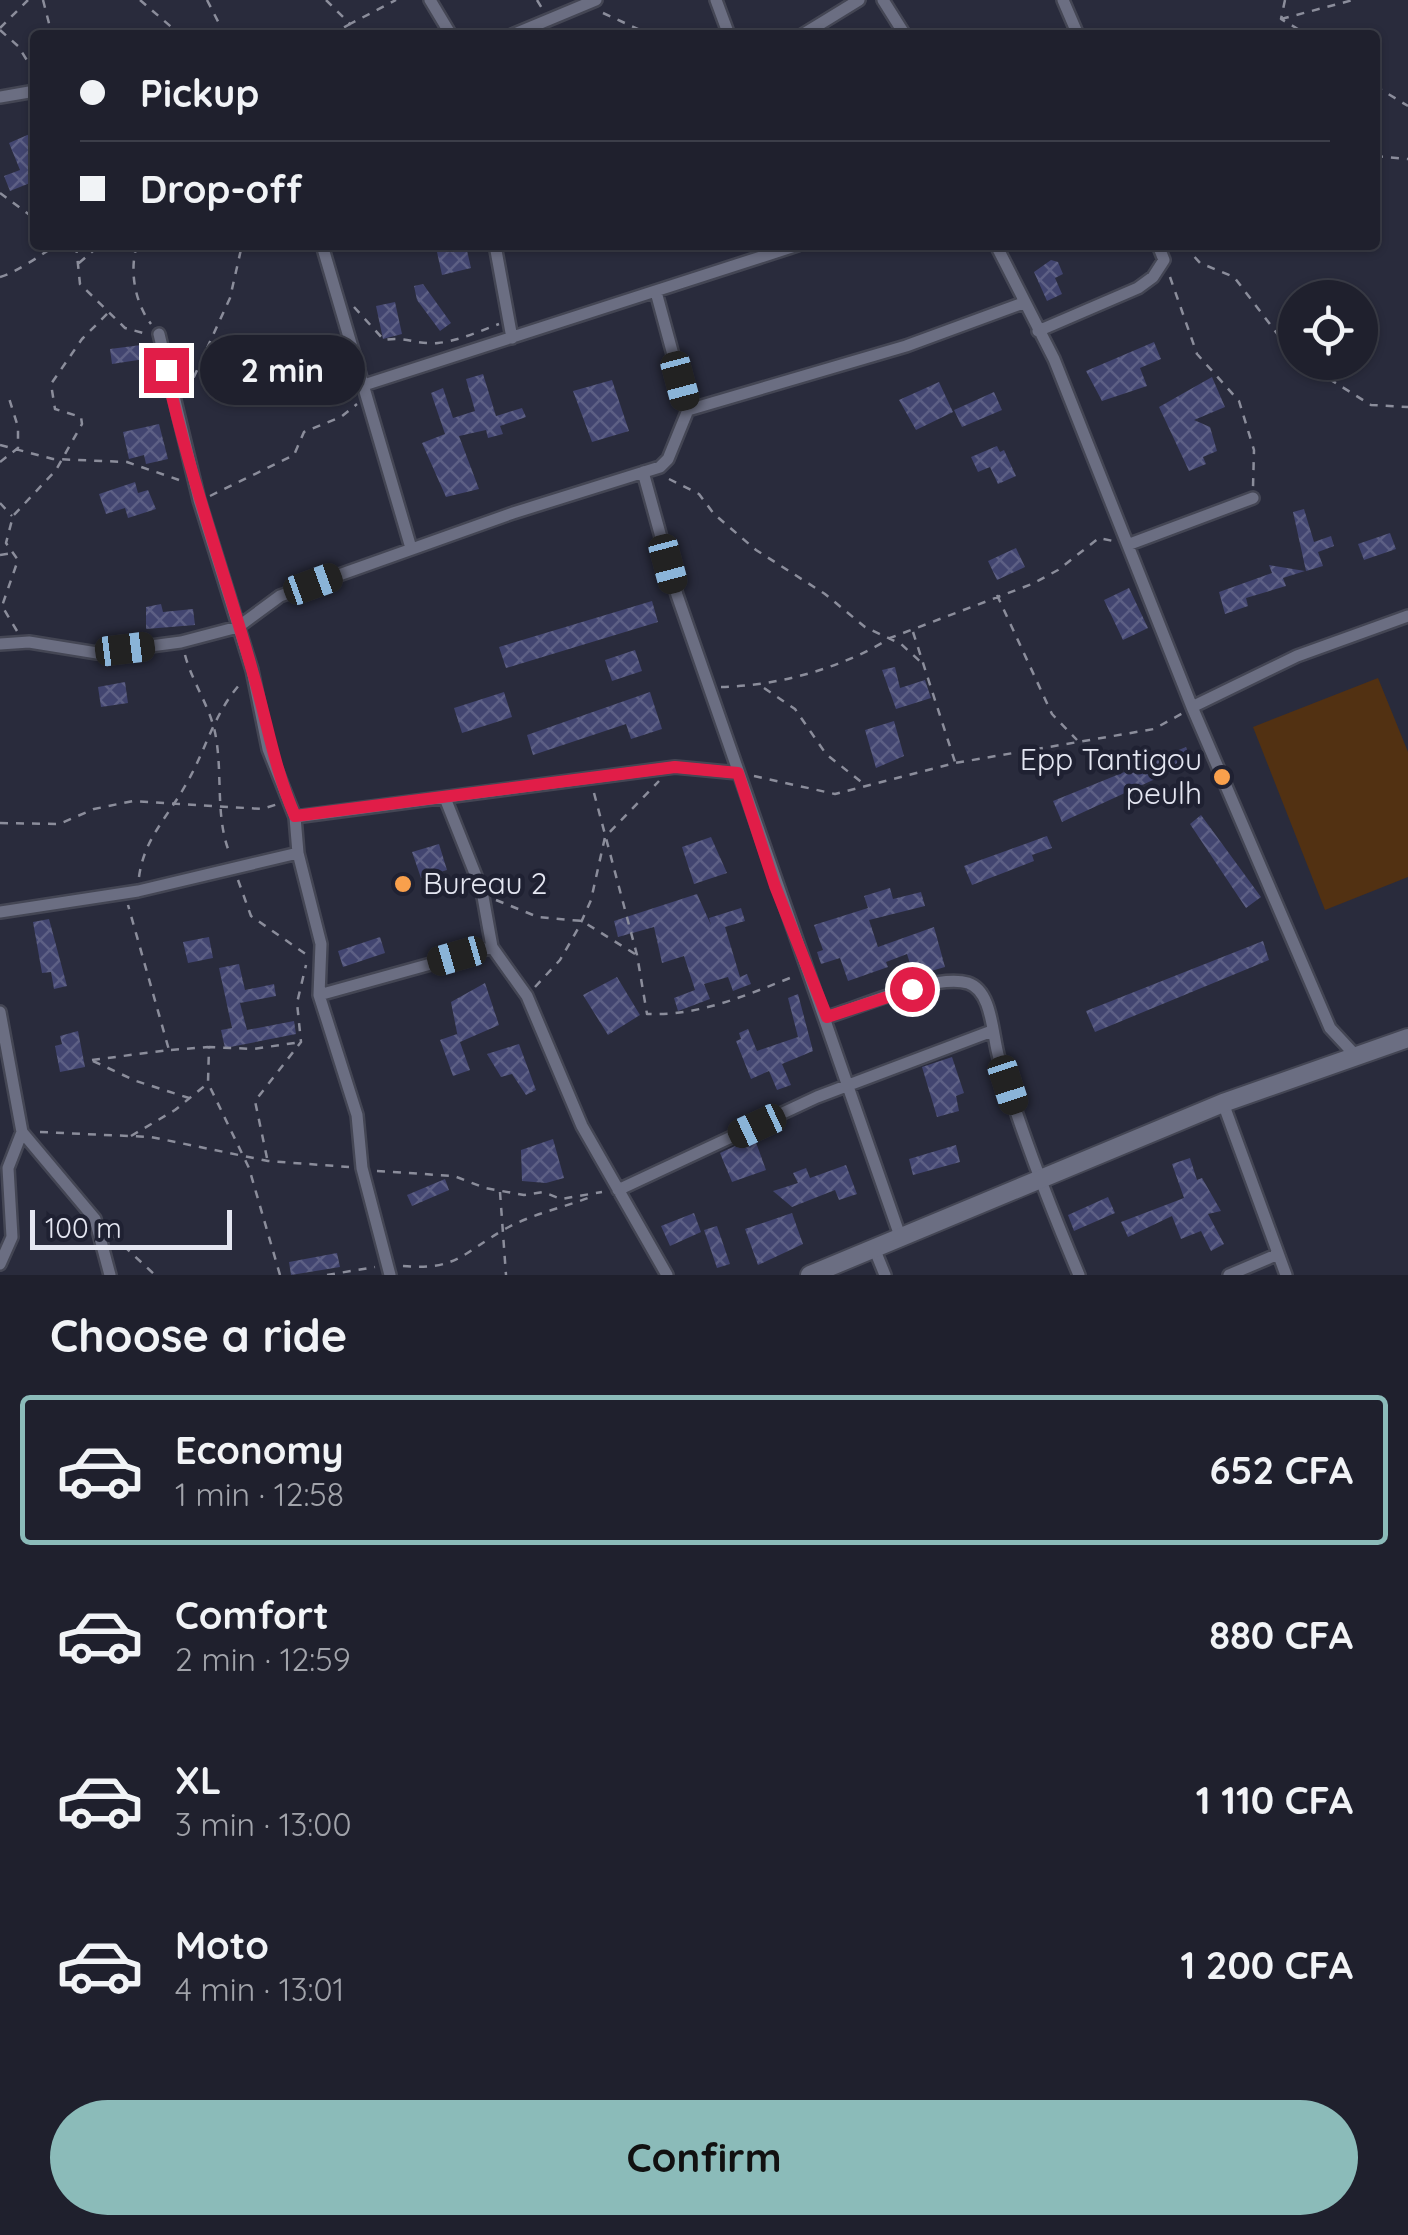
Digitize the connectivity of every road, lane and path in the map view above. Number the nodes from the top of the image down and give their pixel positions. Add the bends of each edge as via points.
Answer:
1 (28, 0) edge
2 (43, 0) edge
3 (207, 0) edge
4 (326, 0) edge
5 (396, 0) edge
6 (430, 0) edge
7 (716, 0) edge
8 (859, 0) edge
9 (883, 0) edge
10 (1063, 0) edge
11 (1285, 0) edge
12 (1353, 0) edge
13 (143, 1) edge
14 (590, 2) edge
15 (1281, 19) junction
16 (350, 24) junction
17 (0, 28) edge
18 (51, 30) edge
19 (176, 30) edge
20 (222, 30) edge
21 (339, 30) edge
22 (358, 30) edge
23 (448, 30) edge
24 (524, 30) edge
25 (643, 30) edge
26 (728, 30) edge
27 (810, 30) edge
28 (902, 30) edge
29 (1076, 30) edge
30 (1300, 30) edge
31 (30, 65) edge
32 (1380, 89) edge
33 (30, 92) edge
34 (0, 97) edge
35 (1408, 106) edge
36 (1380, 156) edge
37 (1408, 159) edge
38 (0, 193) edge
39 (30, 215) edge
40 (45, 250) edge
41 (77, 250) edge
42 (94, 250) edge
43 (137, 250) edge
44 (241, 250) edge
45 (323, 250) edge
46 (496, 250) edge
47 (783, 250) edge
48 (998, 250) edge
49 (1160, 250) edge
50 (1188, 250) edge
51 (1164, 260) junction
52 (78, 263) junction
53 (0, 276) edge
54 (656, 292) junction
55 (336, 297) junction
56 (1024, 303) junction
57 (111, 310) junction
58 (510, 320) junction
59 (1038, 331) junction
60 (159, 334) junction
61 (1278, 335) edge
62 (512, 338) junction
63 (1331, 380) edge
64 (363, 393) junction
65 (8, 395) dead end
66 (185, 397) dead end
67 (1408, 407) edge
68 (688, 410) junction
69 (0, 445) edge
70 (18, 448) junction
71 (64, 458) junction
72 (0, 462) edge
73 (647, 471) junction
74 (195, 484) junction
75 (1252, 498) joint
76 (200, 500) junction
77 (0, 503) edge
78 (13, 516) junction
79 (0, 538) edge
80 (6, 543) junction
81 (1130, 544) junction
82 (411, 548) junction
83 (13, 552) junction
84 (0, 555) edge
85 (996, 594) junction
86 (2, 597) edge
87 (1408, 616) edge
88 (238, 627) junction
89 (912, 631) junction
90 (890, 638) junction
91 (29, 642) junction
92 (181, 642) junction
93 (0, 644) edge
94 (923, 664) junction
95 (252, 670) junction
96 (762, 686) junction
97 (710, 687) junction
98 (1192, 707) junction
99 (212, 723) junction
100 (1079, 742) junction
101 (955, 764) junction
102 (675, 767) junction
103 (738, 773) junction
104 (590, 776) junction
105 (866, 786) junction
106 (445, 798) junction
107 (172, 805) junction
108 (222, 807) junction
109 (292, 810) junction
110 (0, 822) edge
111 (605, 837) junction
112 (298, 853) junction
113 (236, 868) junction
114 (482, 891) junction
115 (124, 892) junction
116 (138, 892) junction
117 (0, 912) edge
118 (582, 921) junction
119 (492, 946) junction
120 (637, 955) junction
121 (807, 971) junction
122 (319, 995) junction
123 (527, 996) junction
124 (0, 1012) edge
125 (827, 1017) junction
126 (992, 1031) junction
127 (1408, 1038) edge
128 (301, 1042) junction
129 (209, 1047) junction
130 (169, 1050) junction
131 (1356, 1056) junction
132 (208, 1083) junction
133 (849, 1086) junction
134 (190, 1098) junction
135 (1223, 1103) junction
136 (22, 1132) junction
137 (130, 1136) junction
138 (244, 1156) junction
139 (268, 1161) junction
140 (362, 1168) junction
141 (1038, 1178) junction
142 (500, 1190) junction
143 (618, 1190) junction
144 (590, 1197) junction
145 (95, 1219) junction
146 (506, 1229) junction
147 (900, 1236) junction
148 (874, 1248) junction
149 (1276, 1255) junction
150 (0, 1264) edge
151 (388, 1270) edge
152 (110, 1275) edge
153 (155, 1275) edge
154 (280, 1275) edge
155 (328, 1275) edge
156 (506, 1275) edge
157 (667, 1275) edge
158 (810, 1275) edge
159 (885, 1275) edge
160 (1079, 1275) edge
161 (1229, 1275) edge
162 (1286, 1275) edge

1 - 17 path
2 - 18 path
3 - 20 path
4 - 16 path
5 - 16 path
6 - 23 street
7 - 26 street
8 - 27 street
9 - 28 street
10 - 29 street
11 - 15 path
12 - 15 path
13 - 19 path
14 - 24 street
14 - 25 path
15 - 30 path
16 - 21 path
16 - 22 path
17 - 31 path
32 - 35 path
33 - 34 street
36 - 37 path
38 - 39 path
40 - 53 path
41 - 52 path
42 - 52 path
43 - 60 path via 140,309
44 - 66 path via 230,298
45 - 55 street
46 - 58 street
47 - 54 street
48 - 56 street
49 - 51 street
50 - 61 path via 1200,263 1234,277
51 - 59 street via 1138,288
51 - 75 path via 1197,354 1239,401 1254,450
52 - 57 path via 80,284
54 - 62 street
54 - 68 street
55 - 58 path via 363,312 384,340 405,336 440,344
55 - 64 street
56 - 59 street
56 - 68 street via 872,357
57 - 60 path via 125,328
57 - 71 path via 50,384 55,409 81,417
58 - 62 street
59 - 81 street
60 - 74 street
62 - 64 street
63 - 67 path via 1371,405
64 - 76 path via 340,417 304,432 294,455
64 - 82 street
65 - 70 path
68 - 73 street via 668,459
69 - 70 path
70 - 71 path
70 - 72 path
71 - 74 path via 127,462
71 - 78 path
73 - 82 street
73 - 90 path via 699,494 756,550
73 - 97 street via 677,595
74 - 76 street
75 - 81 street
76 - 88 street
77 - 78 path
78 - 80 path
79 - 80 path
80 - 83 path
81 - 85 path via 1098,538 1058,570
81 - 98 street
82 - 88 street via 280,596
83 - 84 path
83 - 86 path via 18,560
85 - 89 path
85 - 100 path via 1052,714
86 - 91 path via 4,614
87 - 98 street via 1297,656
88 - 92 street
88 - 95 street
89 - 90 path
89 - 94 path
90 - 94 path
90 - 96 path
91 - 92 street via 97,653
91 - 93 street
92 - 99 path
94 - 101 path
95 - 99 path
95 - 109 street via 268,749
96 - 97 path
96 - 105 path via 795,710 826,754
97 - 103 street
98 - 100 path via 1154,729
98 - 131 street via 1330,1028
99 - 107 path
99 - 108 path
100 - 101 path
101 - 105 path
102 - 103 street
102 - 104 street
102 - 111 path
103 - 105 path via 835,794
103 - 121 street
104 - 106 street
104 - 111 path
106 - 109 street
106 - 114 street
107 - 108 path
107 - 110 path via 132,801 59,824
107 - 116 path via 141,859
108 - 109 path
108 - 113 path
109 - 112 street
111 - 118 path
111 - 120 path
112 - 113 street
112 - 122 street via 321,944
113 - 116 street
113 - 128 path via 251,916 308,956 297,1003
114 - 118 path via 538,917
114 - 119 street
115 - 116 street
115 - 117 street
115 - 130 path
118 - 120 path
118 - 123 path via 560,960
119 - 122 street
119 - 123 street
120 - 121 path via 647,1014 726,1004
121 - 125 street
122 - 140 street via 356,1115
123 - 143 street via 582,1126
124 - 136 street
125 - 126 street via 912,989 960,982 984,994
125 - 133 street
126 - 133 street
126 - 141 street
127 - 131 main road
128 - 129 path
128 - 139 path via 255,1101
129 - 130 path
129 - 132 path
130 - 134 path via 92,1060
131 - 135 main road
132 - 134 path
132 - 138 path
133 - 143 street
133 - 147 street
134 - 137 path
135 - 141 main road
135 - 149 street
136 - 137 path
136 - 145 street
136 - 150 street via 8,1168 12,1237
137 - 138 path
138 - 139 path
138 - 154 path
139 - 140 path
140 - 142 path via 454,1176
140 - 151 street
141 - 147 main road
141 - 160 street
142 - 144 path
142 - 146 path
143 - 144 path
143 - 157 street
144 - 146 path
145 - 152 street
145 - 153 path
146 - 151 path via 464,1259 434,1269
146 - 156 path
147 - 148 main road
148 - 158 main road
148 - 159 street
149 - 161 street
149 - 162 street
151 - 155 path

